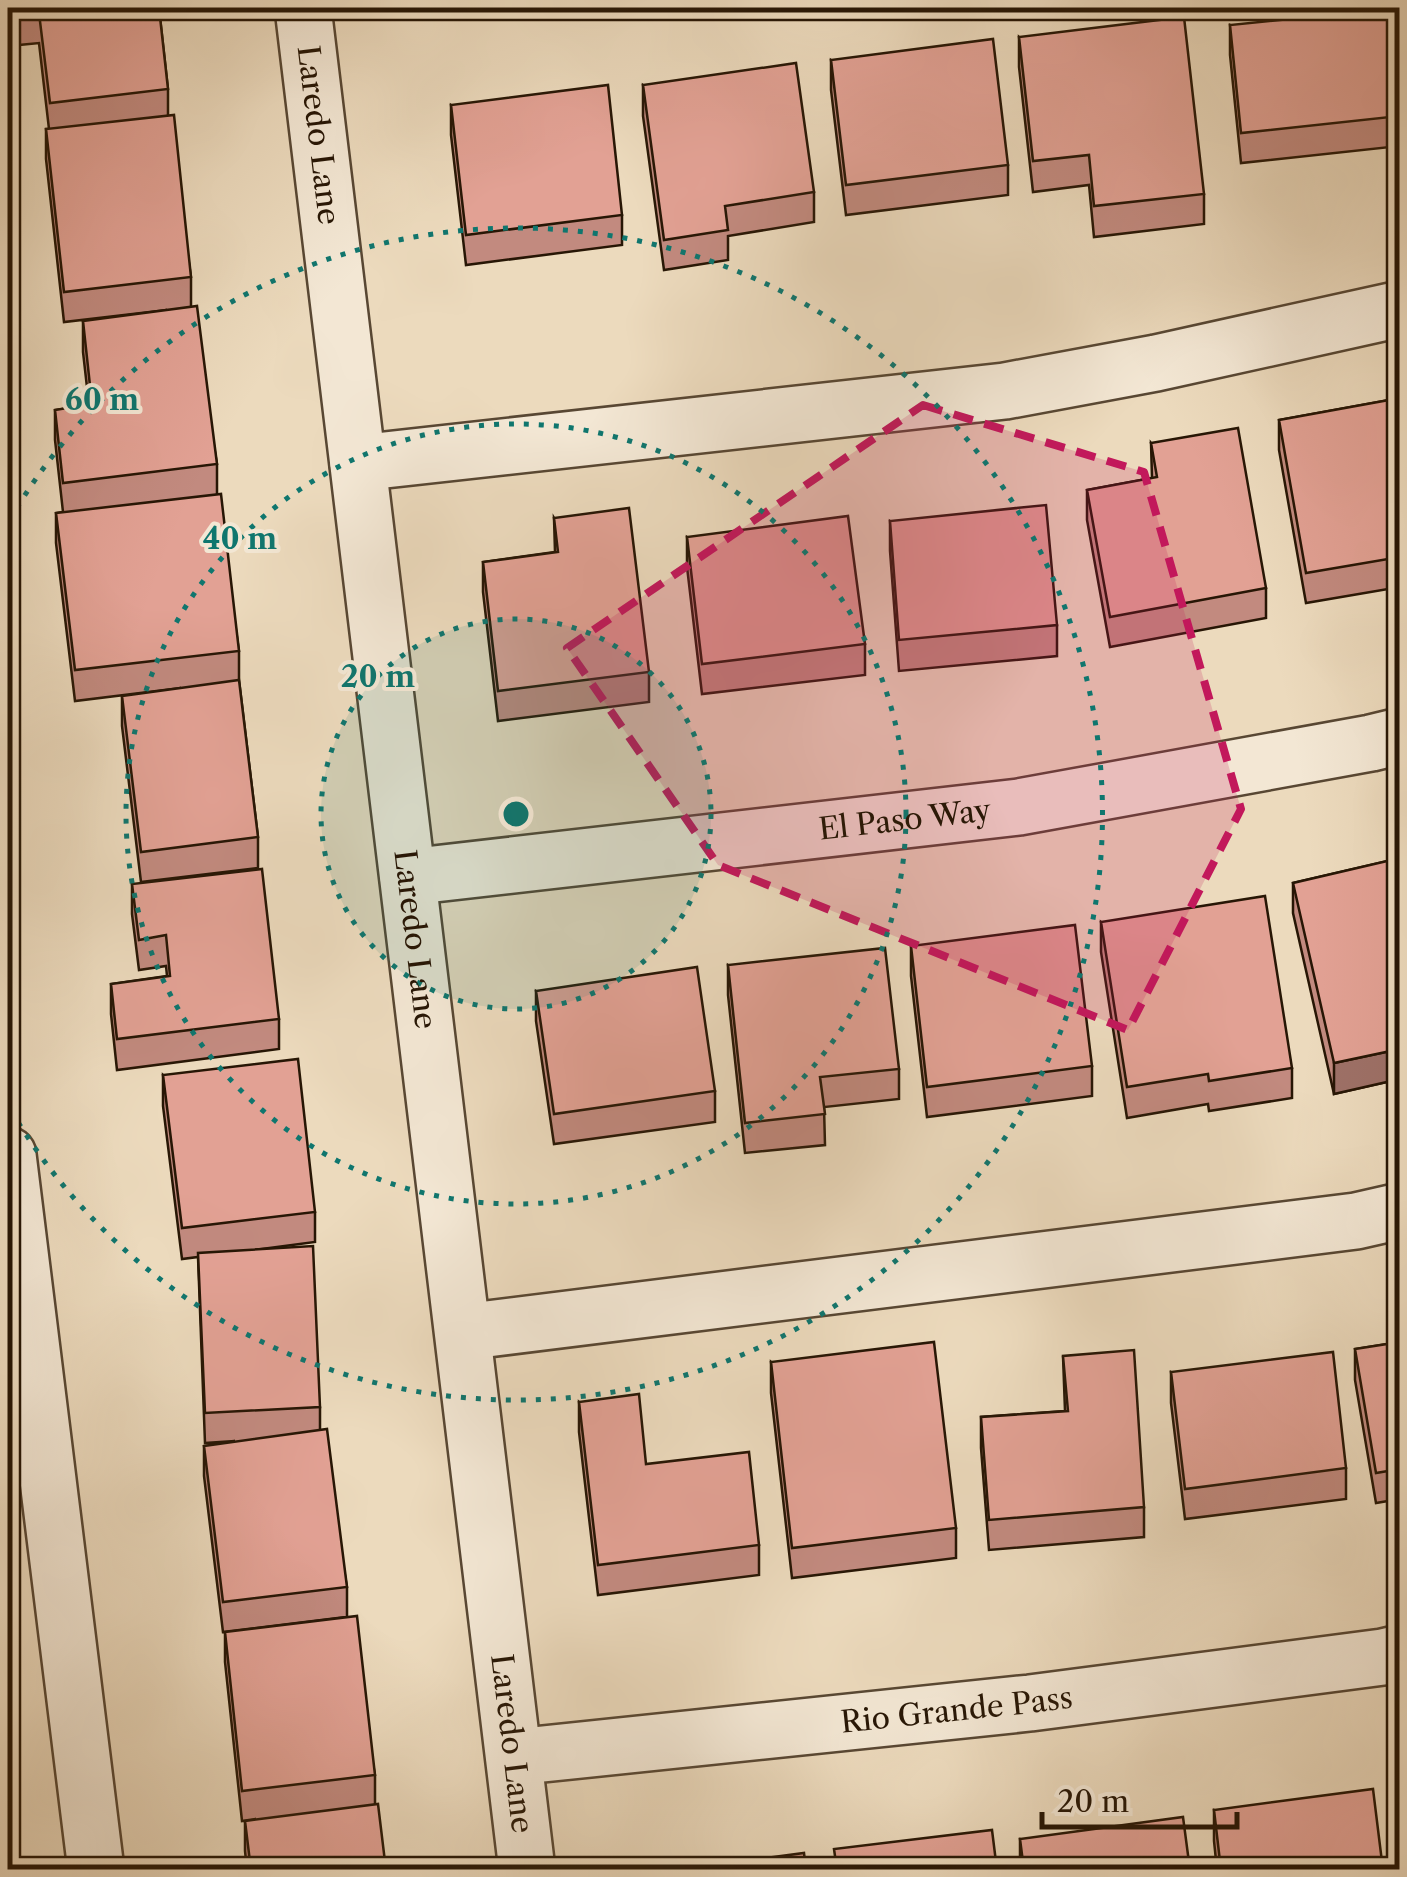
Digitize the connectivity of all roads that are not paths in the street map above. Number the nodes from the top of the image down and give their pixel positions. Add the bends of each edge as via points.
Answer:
1 (303, 8) edge
2 (1400, 309) edge
3 (358, 463) junction
4 (1400, 736) edge
5 (408, 877) junction
6 (8, 1155) edge
7 (1400, 1211) edge
8 (462, 1332) junction
9 (1400, 1653) edge
10 (514, 1757) junction
11 (96, 1870) edge
12 (527, 1870) edge

1 - 3 street, Laredo Lane
2 - 3 street via 1005,391
3 - 5 street, Laredo Lane
4 - 5 street, El Paso Way via 1018,806
5 - 8 street, Laredo Lane
6 - 11 street
7 - 8 street
8 - 10 street, Laredo Lane
9 - 10 street, Rio Grande Pass via 1030,1703
10 - 12 street, Laredo Lane

